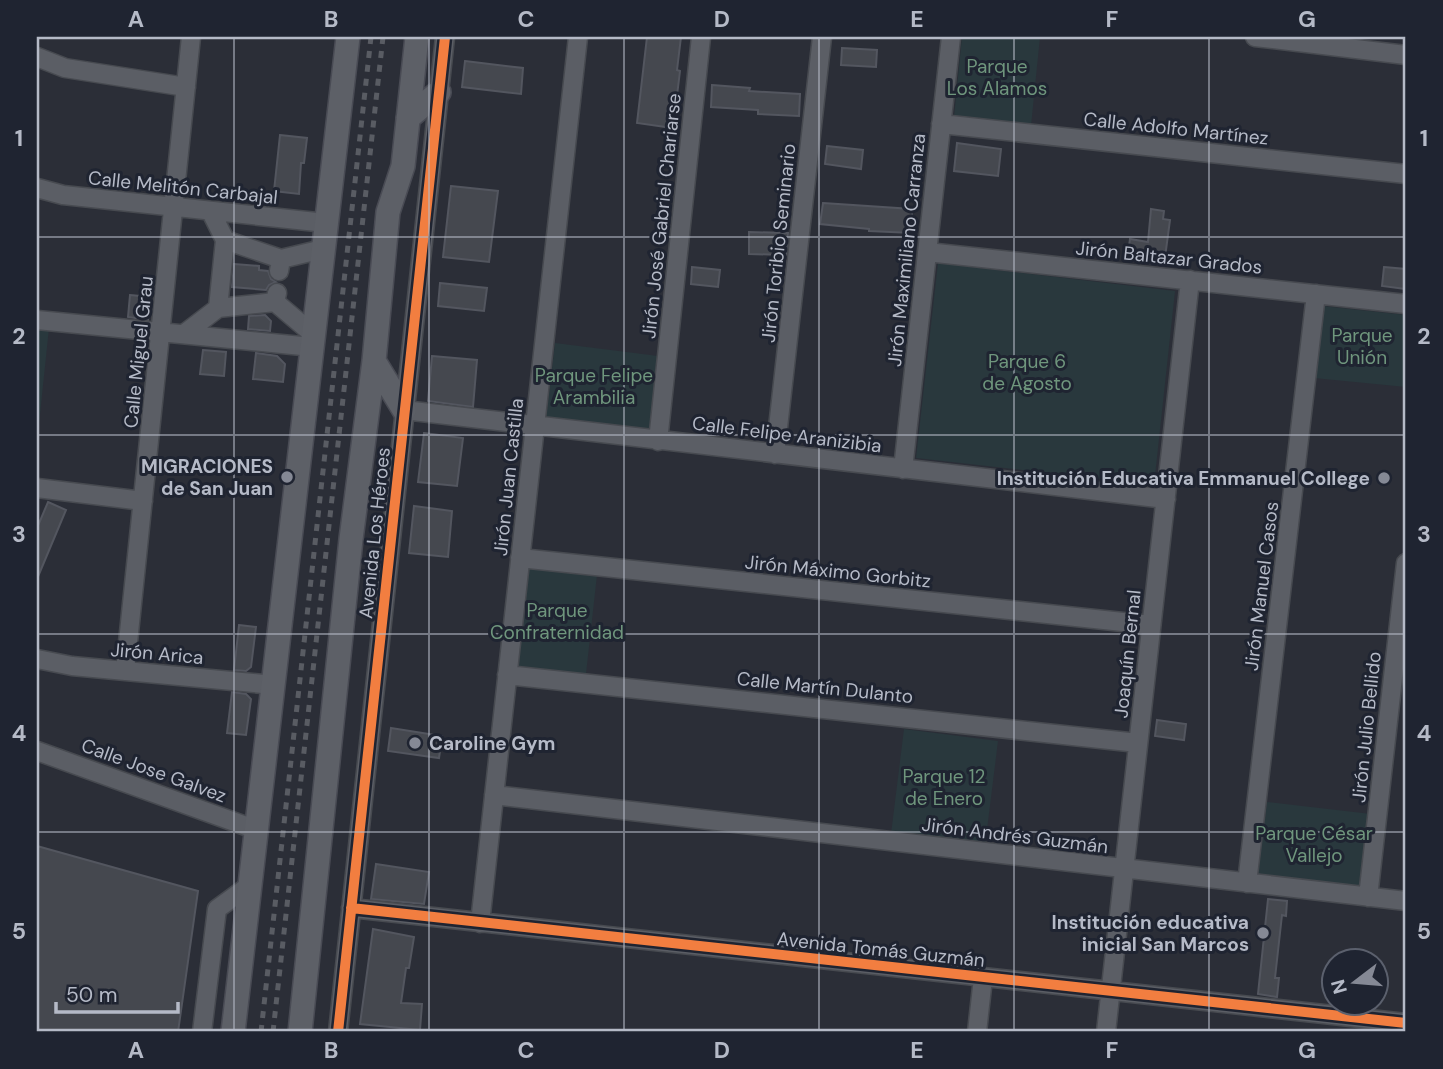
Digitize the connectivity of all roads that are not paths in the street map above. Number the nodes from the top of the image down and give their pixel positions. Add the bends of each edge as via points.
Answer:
1 (191, 37) edge
2 (348, 37) edge
3 (403, 37) edge
4 (417, 37) edge
5 (445, 37) edge
6 (578, 37) edge
7 (702, 37) edge
8 (822, 37) edge
9 (951, 37) edge
10 (1255, 37) edge
11 (1406, 55) edge
12 (37, 57) edge
13 (186, 87) junction
14 (439, 92) junction
15 (408, 118) junction
16 (941, 124) junction
17 (1406, 174) edge
18 (37, 188) edge
19 (175, 208) junction
20 (211, 212) junction
21 (388, 212) junction
22 (326, 223) junction
23 (225, 240) junction
24 (323, 249) junction
25 (927, 252) junction
26 (1190, 280) junction
27 (1316, 294) junction
28 (1406, 304) edge
29 (218, 308) junction
30 (37, 320) edge
31 (161, 332) junction
32 (184, 334) junction
33 (313, 341) junction
34 (374, 361) junction
35 (404, 410) junction
36 (534, 427) junction
37 (658, 441) junction
38 (775, 454) junction
39 (903, 469) junction
40 (37, 488) edge
41 (1166, 499) junction
42 (143, 501) junction
43 (520, 558) junction
44 (1406, 563) edge
45 (1151, 625) junction
46 (37, 659) edge
47 (125, 671) junction
48 (507, 675) junction
49 (274, 685) junction
50 (1138, 743) junction
51 (37, 751) edge
52 (494, 796) junction
53 (257, 830) junction
54 (1124, 868) junction
55 (1247, 883) junction
56 (250, 885) junction
57 (1368, 897) junction
58 (1406, 901) edge
59 (351, 908) junction
60 (480, 923) junction
61 (983, 978) junction
62 (1110, 992) junction
63 (1406, 1023) edge
64 (202, 1032) edge
65 (233, 1032) edge
66 (300, 1032) edge
67 (338, 1032) edge
68 (977, 1032) edge
69 (1106, 1032) edge

1 - 13 street, Calle Miguel Grau
2 - 22 main road
3 - 21 main road
4 - 15 main road, Avenida Los Héroes
5 - 14 street, Avenida Los Héroes
6 - 36 street, Jirón Juan Castilla
7 - 37 street, Jirón José Gabriel Chariarse
8 - 38 street, Jirón Toribio Seminario
9 - 16 street, Jirón Maximiliano Carranza
10 - 11 street
12 - 13 street via 65,68
13 - 19 street, Calle Miguel Grau
14 - 15 main road
14 - 35 street, Avenida Los Héroes
15 - 21 main road, Avenida Los Héroes via 403,166
16 - 17 street, Calle Adolfo Martínez
16 - 25 street, Jirón Maximiliano Carranza
18 - 19 street, Calle Melitón Carbajal
19 - 20 street, Calle Melitón Carbajal
19 - 31 street, Calle Miguel Grau
20 - 22 street, Calle Melitón Carbajal
20 - 23 street
21 - 34 main road, Avenida Los Héroes
22 - 24 main road
23 - 24 street via 280,265
23 - 29 street
24 - 33 main road
25 - 26 street, Jirón Baltazar Grados
25 - 39 street, Jirón Maximiliano Carranza
26 - 27 street, Jirón Baltazar Grados
26 - 41 street, Joaquín Bernal
27 - 28 street, Jirón Baltazar Grados
27 - 55 street, Jirón Manuel Casos
29 - 32 street
29 - 33 street via 276,297
30 - 31 street
31 - 32 street
31 - 42 street, Calle Miguel Grau
32 - 33 street
33 - 49 main road
34 - 35 main road
34 - 66 main road, Avenida Los Héroes
35 - 36 street, Calle Felipe Aranizibia
35 - 59 street, Avenida Los Héroes
36 - 37 street, Calle Felipe Aranizibia
36 - 43 street, Jirón Juan Castilla
37 - 38 street, Calle Felipe Aranizibia
38 - 39 street, Calle Felipe Aranizibia
39 - 41 street, Calle Felipe Aranizibia
40 - 42 street
41 - 45 street, Joaquín Bernal
42 - 47 street, Calle Miguel Grau
43 - 45 street, Jirón Máximo Gorbitz
43 - 48 street, Jirón Juan Castilla
44 - 57 street, Jirón Julio Bellido
45 - 50 street, Joaquín Bernal
46 - 47 street, Jirón Arica
47 - 49 street, Jirón Arica
48 - 50 street, Calle Martín Dulanto
48 - 52 street, Jirón Juan Castilla
49 - 53 main road
50 - 54 street, Joaquín Bernal
51 - 53 street, Calle Jose Galvez
52 - 54 street, Jirón Andrés Guzmán
52 - 60 street, Jirón Juan Castilla
53 - 56 main road
54 - 55 street, Jirón Andrés Guzmán
54 - 62 street, Joaquín Bernal
55 - 57 street, Jirón Andrés Guzmán
56 - 64 street via 217,909
56 - 65 main road
57 - 58 street, Jirón Andrés Guzmán
59 - 60 street, Avenida Tomás Guzmán
59 - 67 street, Avenida Los Héroes
60 - 61 street, Avenida Tomás Guzmán
61 - 62 street, Avenida Tomás Guzmán
61 - 68 street
62 - 63 street, Avenida Tomás Guzmán
62 - 69 street, Joaquín Bernal

